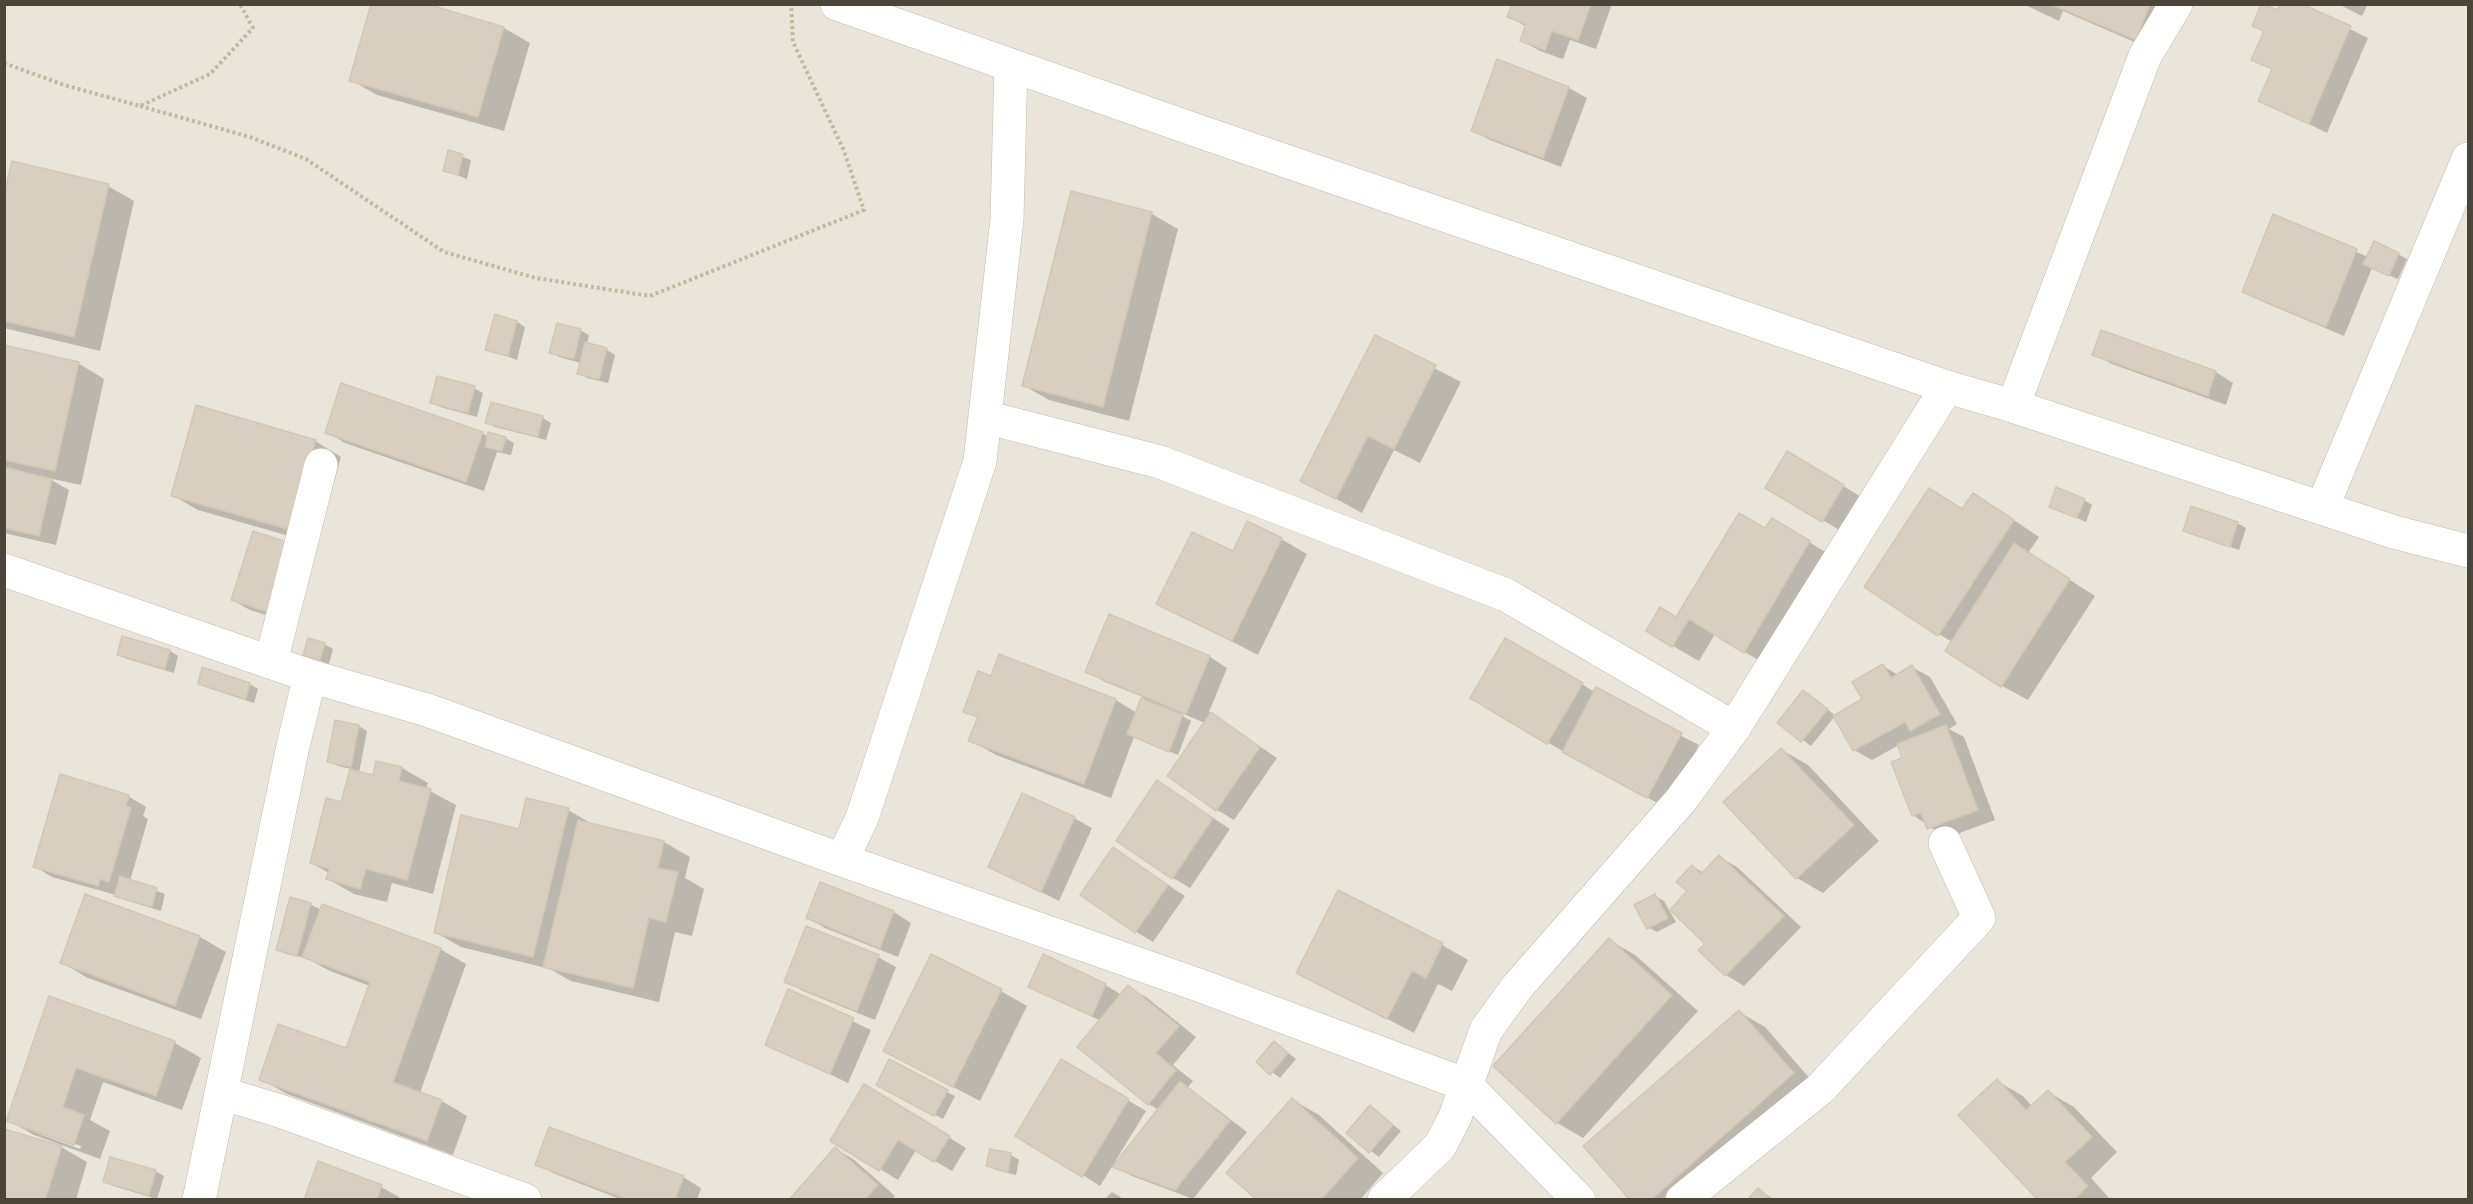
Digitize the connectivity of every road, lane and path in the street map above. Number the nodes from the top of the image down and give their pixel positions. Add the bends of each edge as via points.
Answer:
1 (240, 4) edge
2 (791, 4) edge
3 (837, 4) edge
4 (2176, 4) edge
5 (4, 63) edge
6 (1011, 65) junction
7 (140, 106) junction
8 (2469, 159) edge
9 (1947, 387) junction
10 (2013, 406) junction
11 (985, 417) junction
12 (321, 465) dead end
13 (2322, 508) junction
14 (2469, 551) edge
15 (4, 570) edge
16 (271, 662) junction
17 (310, 676) junction
18 (1734, 728) junction
19 (1945, 843) dead end
20 (842, 860) junction
21 (1466, 1085) junction
22 (221, 1093) junction
23 (198, 1200) edge
24 (525, 1200) edge
25 (1384, 1200) edge
26 (1579, 1200) edge
27 (1682, 1200) edge

1 - 7 path via 253,28 210,74
2 - 7 path via 793,42 844,151 864,210 650,296 536,278 444,252 306,159 250,137
3 - 6 street
4 - 10 street via 2145,56
5 - 7 path
6 - 9 street
6 - 11 street via 1007,219
8 - 13 street
9 - 10 street
9 - 18 street
10 - 13 street
11 - 18 street via 1160,462 1506,595
11 - 20 street via 980,461 862,818
12 - 16 street
13 - 14 street
15 - 16 street
16 - 17 street
17 - 20 street via 427,710
17 - 22 street
18 - 21 street via 1681,800 1518,986 1486,1030
19 - 27 street via 1978,918 1820,1089
20 - 21 street via 1204,987
21 - 25 street via 1440,1146
21 - 26 street
22 - 23 street
22 - 24 street

